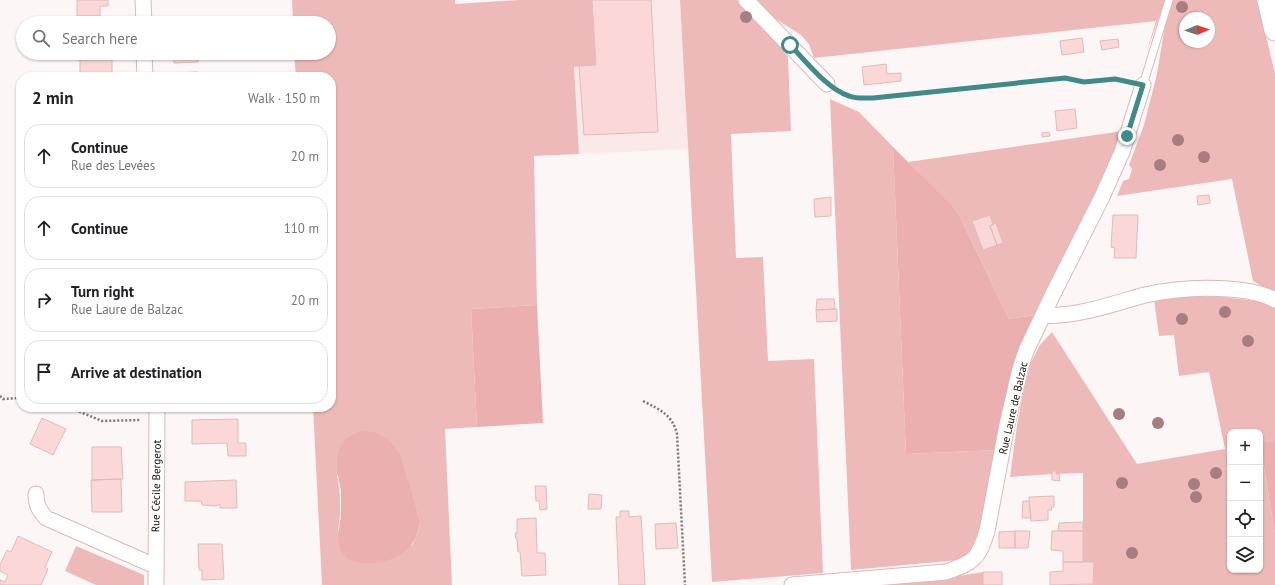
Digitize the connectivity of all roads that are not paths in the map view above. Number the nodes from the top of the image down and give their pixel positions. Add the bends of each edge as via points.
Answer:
1 (143, 0) edge
2 (746, 0) edge
3 (1169, 0) edge
4 (1268, 0) edge
5 (144, 16) edge
6 (1275, 30) edge
7 (144, 60) edge
8 (145, 72) edge
9 (827, 84) road end
10 (1143, 85) joint
11 (1275, 300) edge
12 (1043, 315) junction
13 (157, 414) edge
14 (36, 494) dead end
15 (155, 566) junction
16 (156, 585) edge
17 (792, 585) edge

1 - 5 street
2 - 9 street
3 - 10 lane, Rue Laure de Balzac
4 - 6 main road
7 - 8 street
10 - 12 street, Rue Laure de Balzac via 1119,158
11 - 12 street via 1237,289 1185,289 1065,314
12 - 17 street, Rue Laure de Balzac via 1020,369 987,531 976,558 967,565 946,572
13 - 15 street, Rue Cécile Bergerot
14 - 15 street via 38,508 46,518
15 - 16 street, Rue Cécile Bergerot

